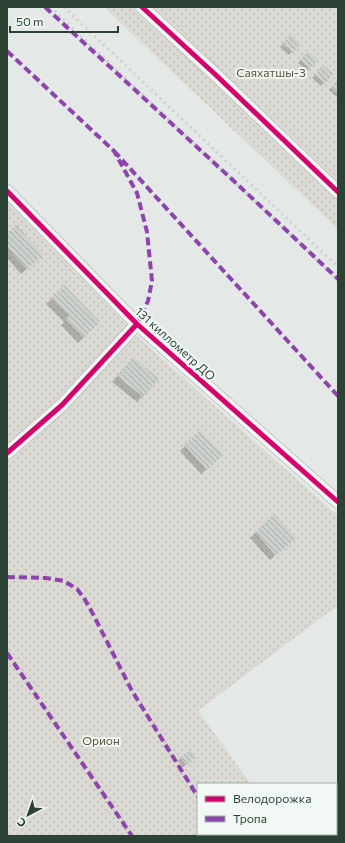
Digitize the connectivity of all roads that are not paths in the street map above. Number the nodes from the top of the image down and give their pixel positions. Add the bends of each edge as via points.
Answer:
1 (142, 7) edge
2 (7, 191) edge
3 (338, 192) edge
4 (137, 324) junction
5 (7, 453) edge
6 (338, 502) edge

1 - 3 street
2 - 4 street, 131 киллометр ДО
4 - 5 street via 62,405
4 - 6 street, 131 киллометр ДО

